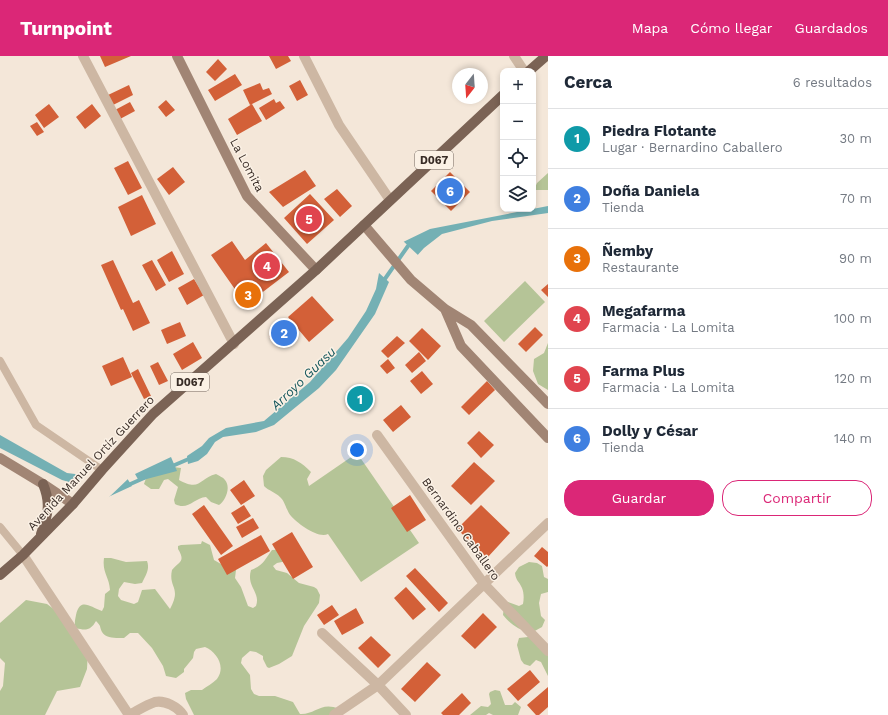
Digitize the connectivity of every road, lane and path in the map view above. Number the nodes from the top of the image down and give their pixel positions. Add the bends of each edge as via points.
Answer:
1 (83, 56) edge
2 (177, 56) edge
3 (304, 56) edge
4 (514, 56) edge
5 (546, 56) edge
6 (522, 68) edge
7 (532, 68) edge
8 (500, 98) edge
9 (390, 200) junction
10 (364, 225) junction
11 (316, 270) junction
12 (444, 310) junction
13 (234, 344) junction
14 (0, 361) edge
15 (548, 404) edge
16 (377, 435) dead end
17 (548, 438) edge
18 (0, 458) edge
19 (102, 470) junction
20 (43, 484) junction
21 (73, 504) junction
22 (548, 523) edge
23 (0, 527) edge
24 (41, 535) junction
25 (23, 555) junction
26 (0, 575) edge
27 (484, 584) junction
28 (322, 633) dead end
29 (548, 651) edge
30 (378, 685) junction
31 (129, 715) edge
32 (183, 715) edge
33 (334, 715) edge
34 (406, 715) edge

1 - 13 street
2 - 11 street, La Lomita via 247,196
3 - 9 street via 339,125
4 - 6 street
5 - 7 main road
8 - 9 main road, Avenida Manuel Ortíz Guerrero / D067
9 - 10 main road, Avenida Manuel Ortíz Guerrero / D067
10 - 11 main road, Avenida Manuel Ortíz Guerrero / D067
10 - 12 street via 411,280
11 - 13 main road, Avenida Manuel Ortíz Guerrero / D067
12 - 15 street via 471,325
12 - 17 street via 461,346
13 - 19 main road, Avenida Manuel Ortíz Guerrero / D067 via 153,414
14 - 19 lane via 36,425
16 - 27 street, Bernardino Caballero
18 - 20 street
19 - 21 main road, Avenida Manuel Ortíz Guerrero / D067
20 - 21 street
20 - 24 main road via 48,496 48,510
21 - 24 main road, Avenida Manuel Ortíz Guerrero / D067
22 - 27 street
23 - 25 lane
24 - 25 main road, Avenida Manuel Ortíz Guerrero / D067
25 - 26 main road, Avenida Manuel Ortíz Guerrero / D067
25 - 31 street
27 - 29 street, Bernardino Caballero
27 - 30 street
28 - 30 street
30 - 33 street
30 - 34 street
31 - 32 street via 156,702 178,708

